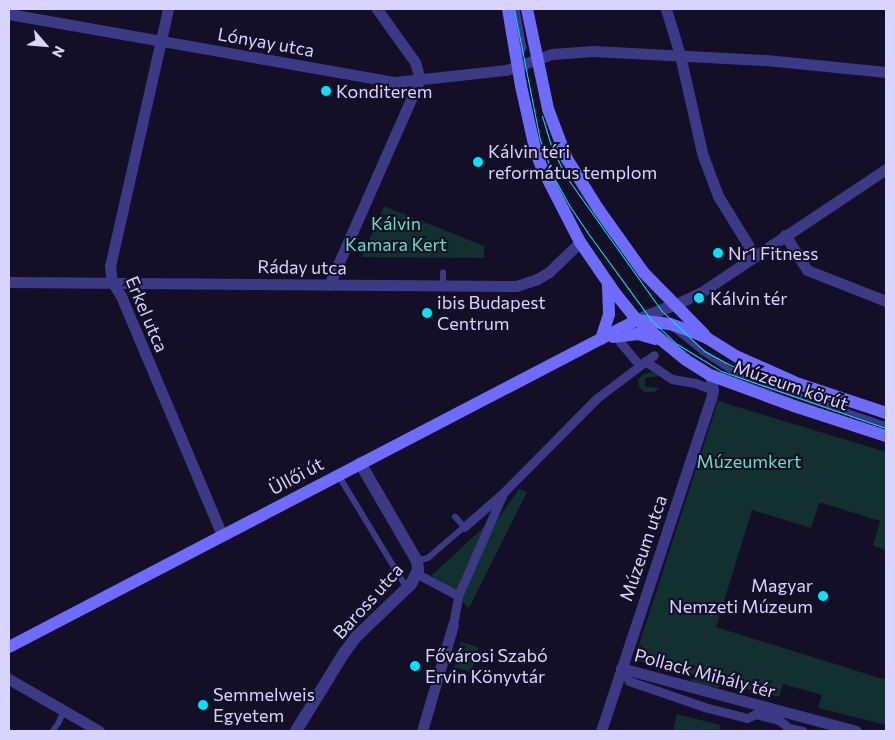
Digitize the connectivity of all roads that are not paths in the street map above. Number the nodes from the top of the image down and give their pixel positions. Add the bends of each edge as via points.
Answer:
1 (168, 9) edge
2 (377, 9) edge
3 (508, 9) edge
4 (517, 9) edge
5 (527, 9) edge
6 (666, 9) edge
7 (9, 14) edge
8 (159, 42) junction
9 (524, 47) junction
10 (680, 55) junction
11 (537, 58) junction
12 (517, 65) junction
13 (886, 72) edge
14 (420, 80) junction
15 (886, 169) edge
16 (785, 235) junction
17 (580, 242) junction
18 (754, 256) junction
19 (444, 273) dead end
20 (9, 282) edge
21 (112, 282) junction
22 (608, 284) junction
23 (329, 285) junction
24 (444, 287) junction
25 (881, 299) edge
26 (674, 305) junction
27 (637, 320) junction
28 (670, 324) junction
29 (707, 338) junction
30 (601, 339) junction
31 (620, 342) dead end
32 (663, 343) junction
33 (654, 354) dead end
34 (642, 363) junction
35 (738, 374) junction
36 (710, 375) junction
37 (799, 384) junction
38 (713, 390) junction
39 (825, 405) junction
40 (886, 413) edge
41 (886, 425) edge
42 (886, 436) edge
43 (360, 463) junction
44 (338, 474) junction
45 (503, 493) junction
46 (455, 517) dead end
47 (464, 527) junction
48 (222, 535) junction
49 (417, 561) junction
50 (423, 577) dead end
51 (407, 588) junction
52 (458, 596) junction
53 (453, 626) joint
54 (9, 647) edge
55 (621, 668) junction
56 (9, 679) edge
57 (64, 711) junction
58 (55, 728) edge
59 (99, 731) edge
60 (296, 731) edge
61 (422, 731) edge
62 (601, 731) edge
63 (803, 731) edge
64 (856, 731) edge

1 - 8 street, Erkel utca
2 - 14 street via 415,62
3 - 12 main road
4 - 9 lane
5 - 11 main road
6 - 10 street
7 - 8 street, Lónyay utca
8 - 14 street, Lónyay utca via 395,82
8 - 21 street, Erkel utca via 149,112 110,266
9 - 11 lane
9 - 12 lane
10 - 11 street, Lónyay utca via 593,51
10 - 13 street, Lónyay utca
10 - 18 street via 702,152 718,196
11 - 12 street, Lónyay utca
11 - 26 main road via 548,109 568,159 644,273
12 - 14 street, Lónyay utca via 506,70
12 - 17 main road via 537,155
14 - 23 street
15 - 16 street
16 - 18 street
16 - 25 street via 807,270
17 - 22 main road
17 - 24 street, Ráday utca via 549,272 516,286
18 - 26 street via 700,293
19 - 24 lane
20 - 21 street, Ráday utca
21 - 23 street, Ráday utca
21 - 48 street, Erkel utca via 121,296
22 - 27 main road
22 - 30 main road via 610,306
23 - 24 street, Ráday utca
26 - 27 street
26 - 29 main road
27 - 28 main road
27 - 30 main road
27 - 32 main road
28 - 29 main road
28 - 35 lane, Múzeum körút via 703,352
29 - 37 main road, Múzeum körút via 738,357
30 - 32 main road via 638,334
30 - 43 main road, Üllői út
31 - 34 street
32 - 36 main road
33 - 34 street, Baross utca
34 - 38 street via 672,380
34 - 45 street, Baross utca via 597,398
35 - 36 lane, Múzeum körút
35 - 39 lane, Múzeum körút
36 - 38 street, Múzeum utca
36 - 42 main road, Múzeum körút
37 - 39 lane, Múzeum körút
37 - 40 main road, Múzeum körút
38 - 55 street, Múzeum utca
39 - 41 lane, Múzeum körút
43 - 44 main road, Üllői út
43 - 49 street
44 - 48 main road, Üllői út
44 - 51 lane
45 - 47 street, Baross utca
45 - 52 street, Baross utca
46 - 47 lane
47 - 49 lane, Baross utca via 428,558
48 - 54 main road, Üllői út
49 - 51 street, Baross utca via 416,576
50 - 52 street
51 - 60 street, Baross utca via 357,636
52 - 53 street, Baross utca
53 - 61 street
55 - 62 street, Múzeum utca
55 - 63 street, Pollack Mihály tér via 629,681 708,708 747,718 756,714 780,720 789,728
55 - 64 street, Pollack Mihály tér
56 - 57 street
57 - 58 lane
57 - 59 street

